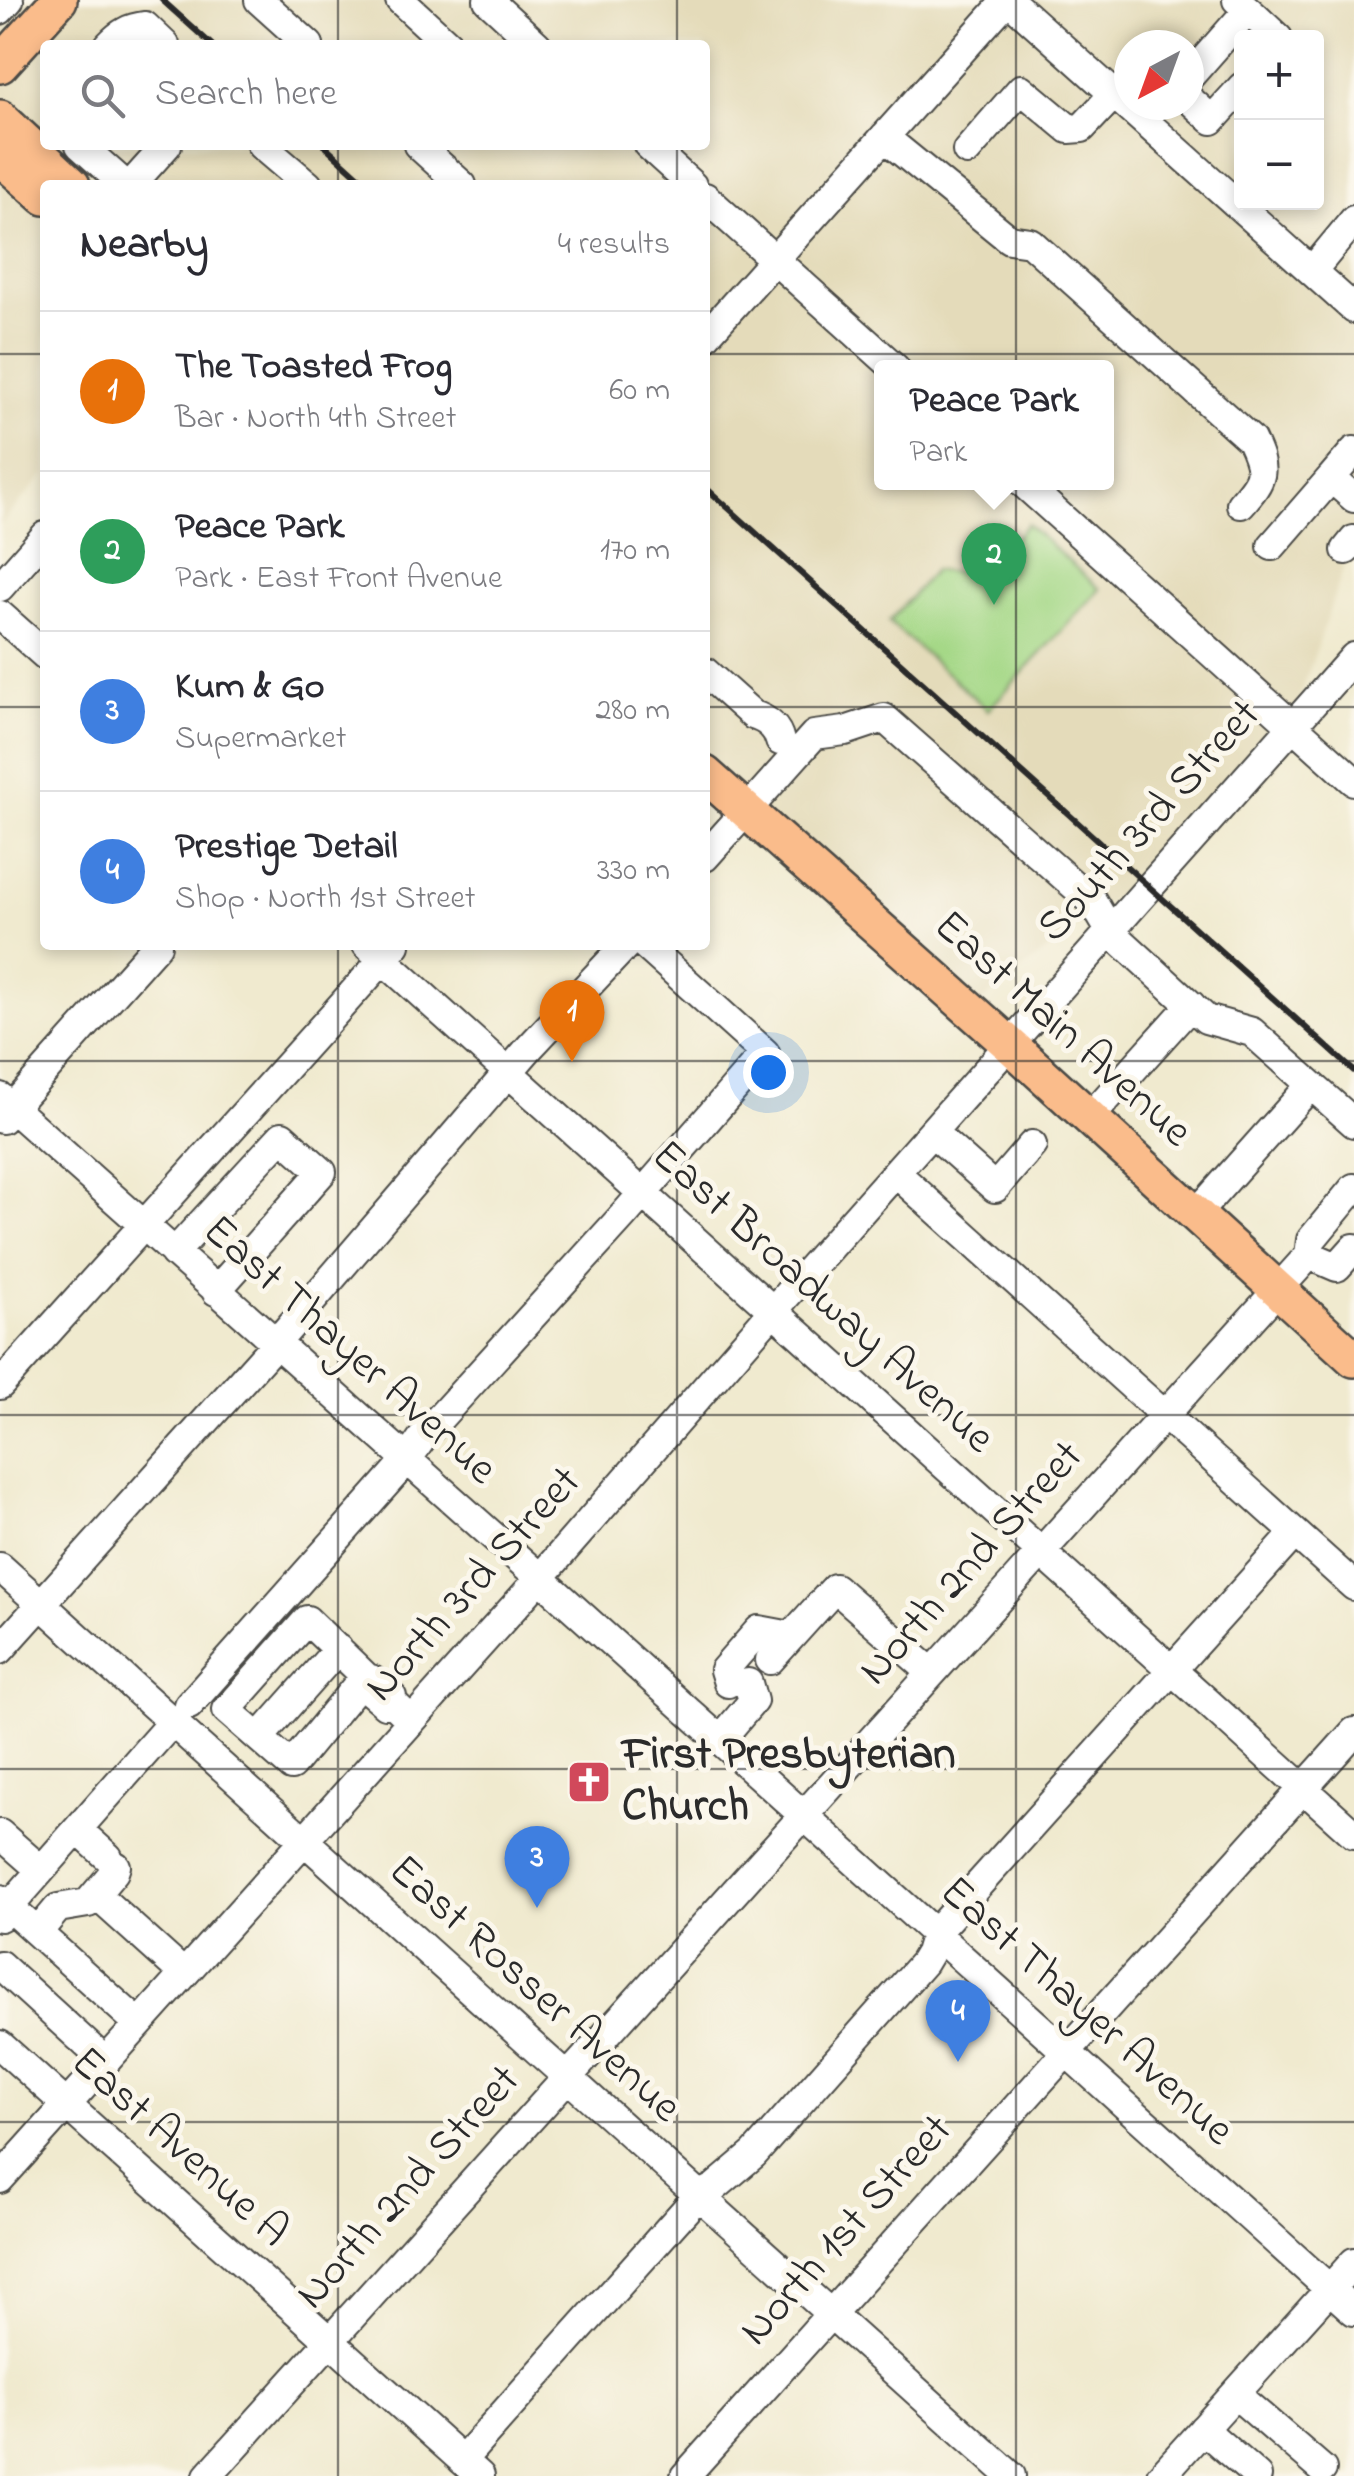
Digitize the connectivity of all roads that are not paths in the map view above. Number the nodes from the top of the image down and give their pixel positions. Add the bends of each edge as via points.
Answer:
1 (9, 0) edge
2 (58, 0) edge
3 (260, 0) edge
4 (400, 0) edge
5 (488, 0) edge
6 (1008, 0) edge
7 (1243, 5) edge
8 (0, 10) edge
9 (1270, 30) edge
10 (506, 35) edge
11 (146, 39) edge
12 (113, 40) edge
13 (304, 40) edge
14 (444, 40) edge
15 (1204, 58) edge
16 (0, 64) edge
17 (1114, 94) joint
18 (1234, 96) edge
19 (1204, 113) edge
20 (0, 118) edge
21 (1143, 120) edge
22 (1159, 120) edge
23 (1152, 128) junction
24 (884, 137) junction
25 (86, 150) edge
26 (162, 150) edge
27 (267, 150) edge
28 (424, 150) edge
29 (654, 150) edge
30 (967, 151) dead end
31 (0, 157) edge
32 (67, 180) edge
33 (122, 180) edge
34 (133, 180) edge
35 (302, 180) edge
36 (456, 180) edge
37 (686, 180) edge
38 (40, 193) edge
39 (710, 201) edge
40 (1354, 220) edge
41 (774, 259) junction
42 (1312, 271) junction
43 (1354, 309) edge
44 (710, 331) edge
45 (886, 360) edge
46 (1346, 467) edge
47 (1031, 490) edge
48 (1354, 498) edge
49 (1241, 504) dead end
50 (40, 542) edge
51 (1272, 546) dead end
52 (0, 586) edge
53 (0, 615) edge
54 (40, 651) edge
55 (1354, 657) edge
56 (710, 676) edge
57 (1292, 726) junction
58 (797, 744) junction
59 (710, 778) edge
60 (1354, 781) edge
61 (747, 811) junction
62 (710, 852) edge
63 (1110, 931) junction
64 (152, 950) edge
65 (382, 950) edge
66 (621, 950) edge
67 (651, 950) edge
68 (1191, 1005) junction
69 (1009, 1044) junction
70 (509, 1072) junction
71 (1311, 1084) junction
72 (4, 1109) edge
73 (1089, 1118) junction
74 (1354, 1123) edge
75 (932, 1132) junction
76 (1032, 1145) dead end
77 (896, 1173) junction
78 (1354, 1188) edge
79 (642, 1194) junction
80 (1195, 1215) junction
81 (144, 1226) junction
82 (1354, 1248) edge
83 (174, 1253) junction
84 (1309, 1255) junction
85 (1278, 1290) junction
86 (216, 1291) junction
87 (772, 1312) junction
88 (275, 1344) junction
89 (1354, 1359) edge
90 (0, 1385) edge
91 (1164, 1415) junction
92 (408, 1460) junction
93 (1295, 1533) junction
94 (1040, 1552) junction
95 (0, 1567) edge
96 (540, 1578) junction
97 (1354, 1586) edge
98 (42, 1604) junction
99 (791, 1636) junction
100 (338, 1649) junction
101 (0, 1650) edge
102 (1172, 1670) junction
103 (931, 1672) junction
104 (750, 1676) junction
105 (366, 1679) junction
106 (402, 1712) junction
107 (180, 1714) junction
108 (696, 1718) junction
109 (1354, 1732) edge
110 (259, 1738) junction
111 (720, 1740) junction
112 (1304, 1788) junction
113 (803, 1815) junction
114 (78, 1830) junction
115 (0, 1834) edge
116 (1354, 1834) edge
117 (304, 1840) junction
118 (41, 1870) junction
119 (103, 1901) dead end
120 (3, 1907) edge
121 (38, 1932) junction
122 (934, 1933) junction
123 (0, 1966) edge
124 (184, 1974) junction
125 (139, 2024) junction
126 (0, 2044) edge
127 (1066, 2051) junction
128 (105, 2061) junction
129 (566, 2077) junction
130 (67, 2104) junction
131 (0, 2179) edge
132 (698, 2196) junction
133 (1354, 2262) edge
134 (1330, 2290) junction
135 (1354, 2311) edge
136 (830, 2314) junction
137 (330, 2340) junction
138 (1235, 2394) junction
139 (1203, 2429) junction
140 (471, 2468) edge
141 (1322, 2469) dead end
142 (208, 2476) edge
143 (684, 2476) edge
144 (1011, 2476) edge
145 (1161, 2476) edge
146 (1257, 2476) edge

1 - 8 street
2 - 16 main road
3 - 13 street
4 - 14 street
5 - 10 street
6 - 17 street
6 - 24 street
7 - 9 street
7 - 15 street
11 - 12 street via 132,27
17 - 30 street via 1082,128 1069,129 1021,88
18 - 19 street via 1212,120
20 - 32 main road
21 - 23 street
22 - 23 street
23 - 42 street
24 - 41 street
24 - 49 street via 1009,239 1030,242 1251,440 1262,464 1258,485
25 - 33 street
26 - 34 street
27 - 35 street
28 - 36 street
29 - 37 street
31 - 38 main road
39 - 41 street
40 - 42 street
41 - 44 street
41 - 45 street
42 - 43 street
46 - 48 street
46 - 51 street
47 - 57 street
50 - 52 street
53 - 54 street
55 - 57 street, South 3rd Street
56 - 58 street via 772,739
57 - 60 street
57 - 63 street, South 3rd Street
58 - 61 street
58 - 63 street via 884,718 1093,902
59 - 61 main road, East Main Avenue
61 - 62 street
61 - 69 main road, East Main Avenue
63 - 68 street
63 - 69 street, South 3rd Street
64 - 72 street
65 - 70 street, East Broadway Avenue
65 - 81 street
66 - 70 street
67 - 79 street via 766,1054
68 - 71 street via 1206,1019 1252,1032
68 - 73 street
69 - 73 main road, East Main Avenue
69 - 75 street, North 3rd Street
70 - 79 street, East Broadway Avenue
70 - 88 street
71 - 74 street
71 - 80 street
72 - 81 street, East Thayer Avenue
73 - 80 main road, East Main Avenue
75 - 76 street via 995,1188
75 - 77 street, North 3rd Street
77 - 87 street, North 3rd Street
77 - 91 street
78 - 84 street, North 2nd Street via 1310,1240
79 - 87 street, East Broadway Avenue
79 - 92 street
80 - 85 main road, East Main Avenue
81 - 83 street, East Thayer Avenue
81 - 90 street
82 - 84 street via 1337,1266
83 - 86 street, East Thayer Avenue
83 - 86 street via 282,1136 322,1172
84 - 85 street, North 2nd Street
85 - 89 main road, East Main Avenue
85 - 91 street, North 2nd Street
86 - 88 street, East Thayer Avenue
87 - 94 street, East Broadway Avenue
87 - 96 street, North 3rd Street
88 - 92 street, East Thayer Avenue
88 - 98 street
91 - 93 street
91 - 94 street, North 2nd Street
92 - 96 street, East Thayer Avenue
92 - 107 street
93 - 97 street
93 - 102 street
94 - 102 street, East Broadway Avenue
94 - 103 street, North 2nd Street
95 - 98 street, East Rosser Avenue
96 - 106 street, North 3rd Street
96 - 108 street, East Thayer Avenue
98 - 101 street
98 - 107 street, East Rosser Avenue
99 - 103 street via 835,1588
99 - 104 street
99 - 104 street via 759,1630 724,1670
100 - 105 street
100 - 110 street
100 - 110 street via 307,1620 227,1710
102 - 112 street, East Broadway Avenue
102 - 122 street
103 - 113 street, North 2nd Street
104 - 108 street
104 - 111 street via 753,1701
105 - 106 street
105 - 110 street via 291,1766
106 - 117 street, North 3rd Street
107 - 114 street
107 - 117 street, East Rosser Avenue
108 - 111 street, East Thayer Avenue
109 - 112 street, North 1st Street
111 - 113 street, East Thayer Avenue
112 - 116 street, East Broadway Avenue
112 - 127 street, North 1st Street
113 - 122 street, East Thayer Avenue
113 - 129 street, North 2nd Street
114 - 118 street
114 - 121 street via 112,1861 114,1872 88,1903 58,1908
115 - 118 street
117 - 124 street, North 3rd Street
117 - 129 street, East Rosser Avenue
118 - 120 street
119 - 124 street
120 - 121 street
121 - 125 street
122 - 127 street, East Thayer Avenue
122 - 132 street via 923,1962 793,2111 748,2160
123 - 128 street
124 - 125 street, North 3rd Street
125 - 128 street, North 3rd Street
126 - 130 street, East Avenue A
127 - 134 street, East Thayer Avenue
127 - 136 street, North 1st Street
128 - 130 street, North 3rd Street
129 - 132 street, East Rosser Avenue
129 - 137 street, North 2nd Street
130 - 131 street, North 3rd Street
130 - 137 street, East Avenue A
132 - 136 street, East Rosser Avenue
132 - 140 street
133 - 134 street
134 - 135 street, East Thayer Avenue
134 - 138 street
136 - 143 street, North 1st Street
136 - 144 street, East Rosser Avenue
137 - 140 street, East Avenue A
137 - 142 street, North 2nd Street
138 - 139 street
138 - 141 street
139 - 145 street
139 - 146 street

